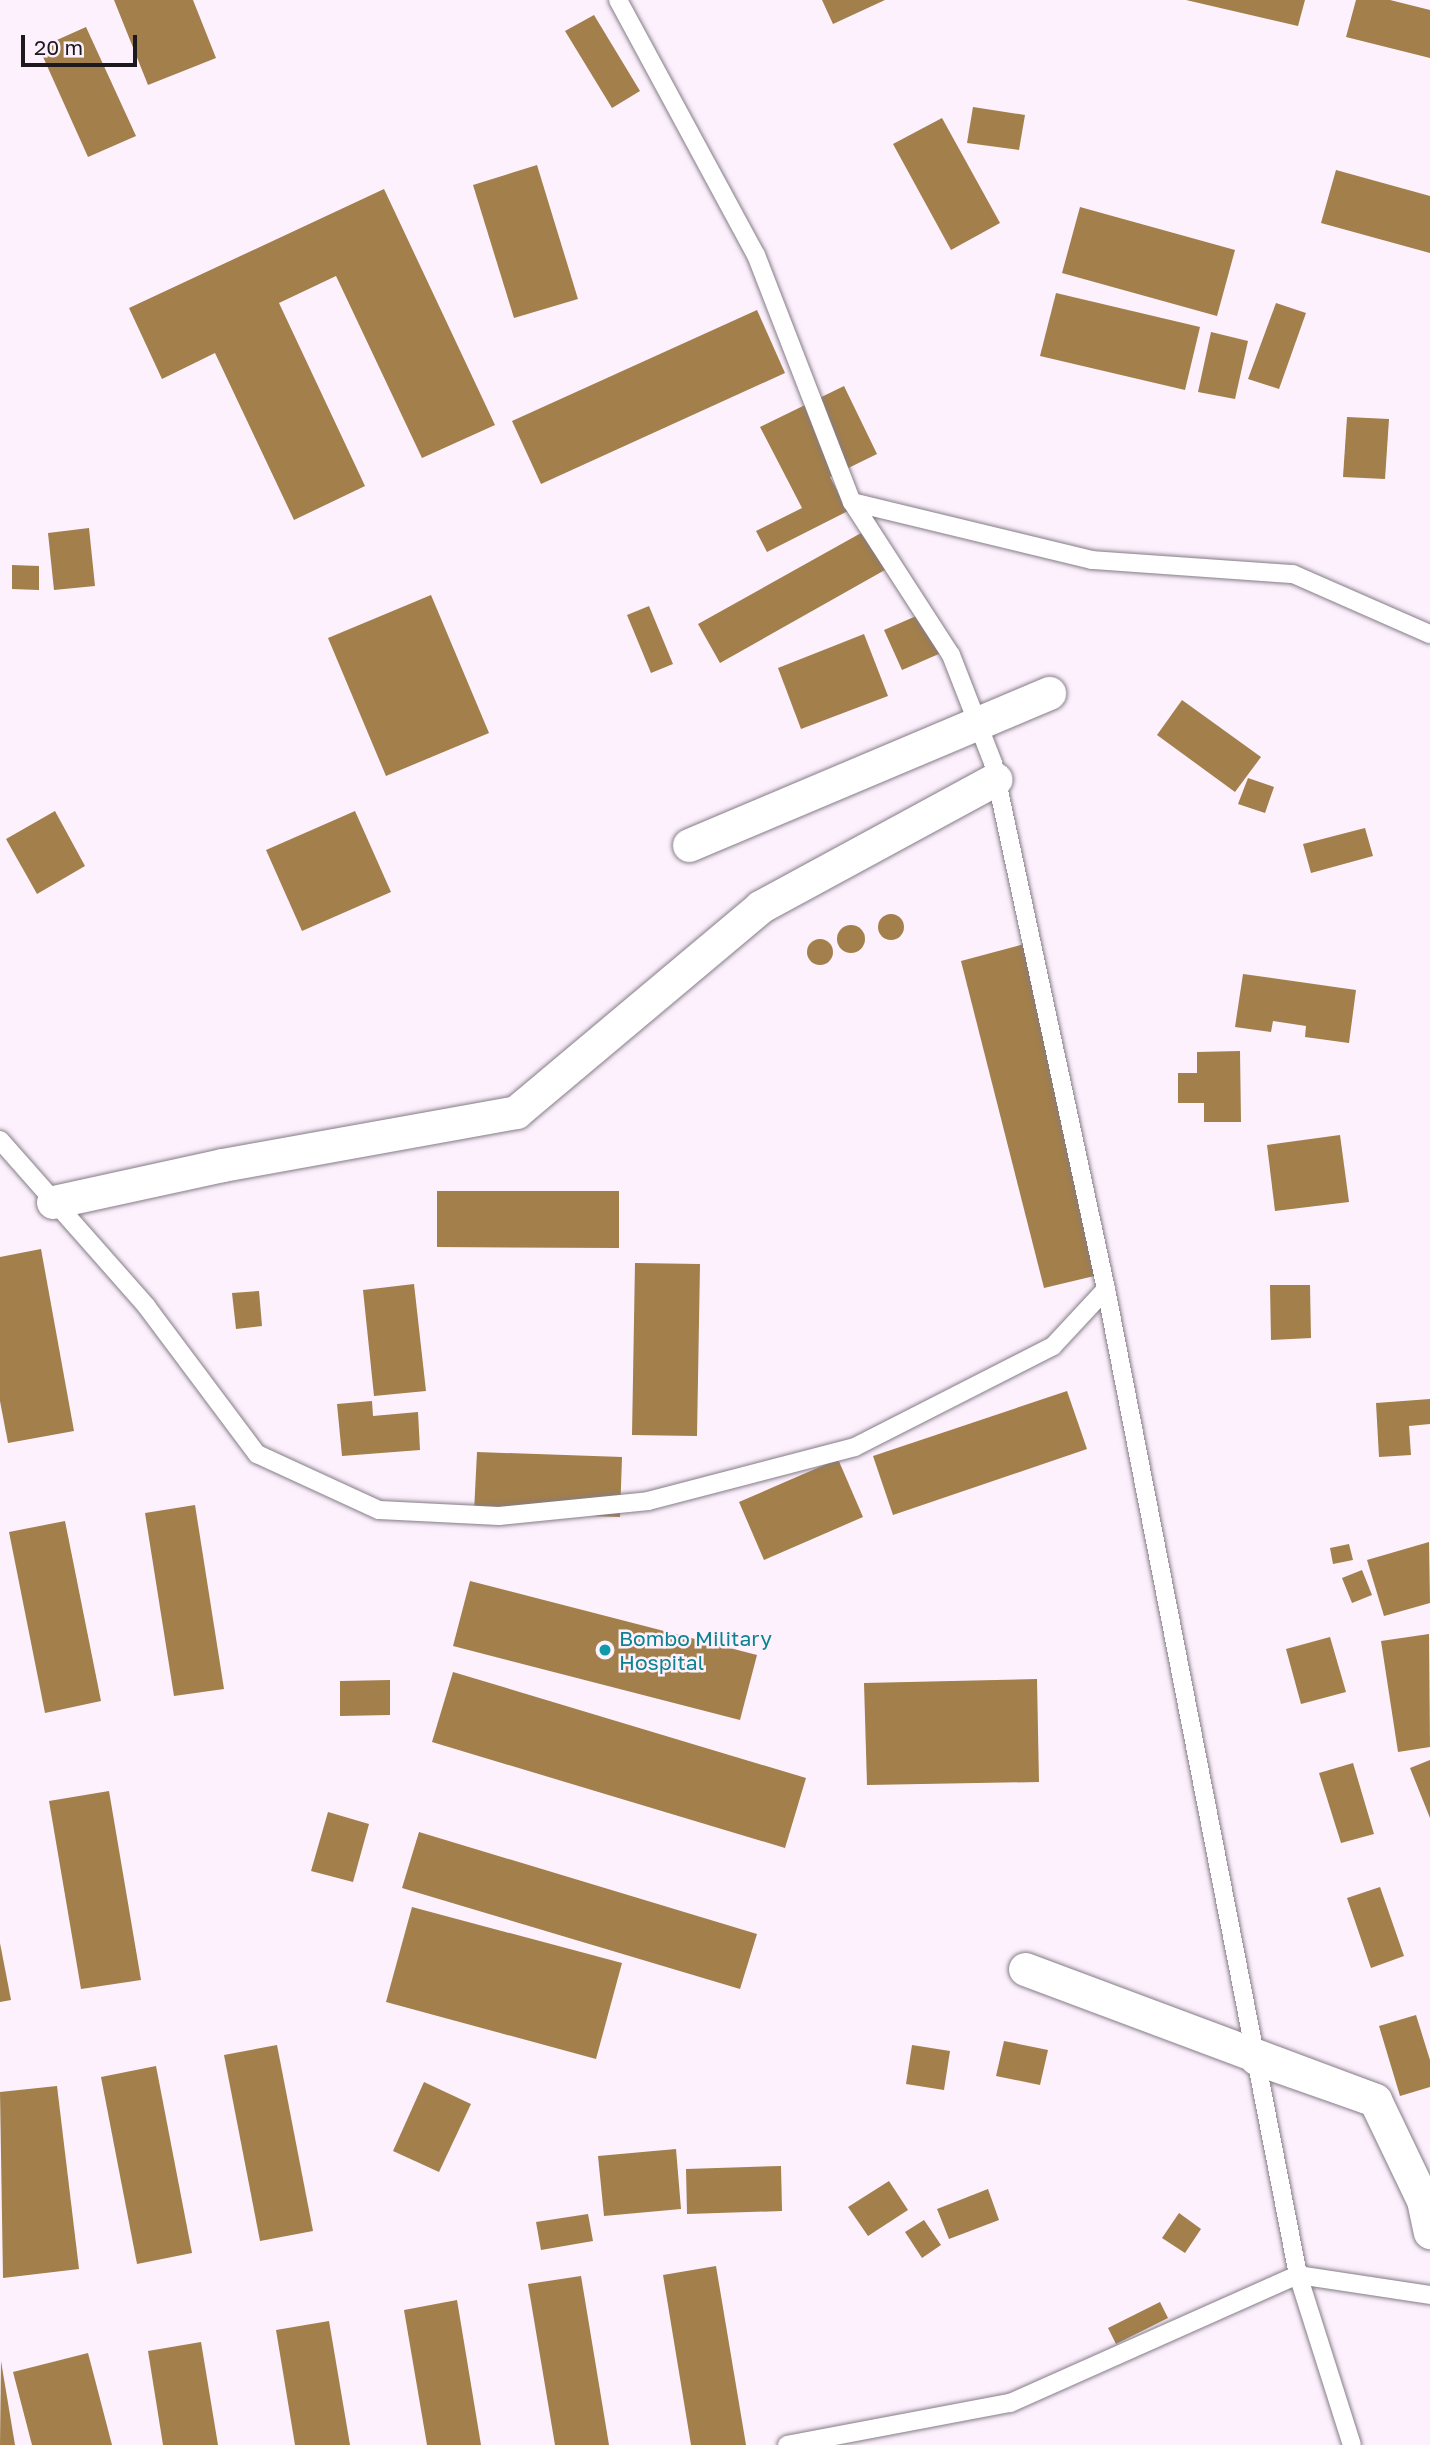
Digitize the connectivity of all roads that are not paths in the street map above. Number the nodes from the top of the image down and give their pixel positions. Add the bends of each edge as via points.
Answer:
1 (618, 0) edge
2 (852, 502) junction
3 (1430, 634) edge
4 (1049, 693) dead end
5 (979, 725) junction
6 (996, 779) junction
7 (690, 845) joint
8 (0, 1140) edge
9 (53, 1202) junction
10 (1106, 1289) junction
11 (1025, 1969) dead end
12 (1256, 2058) junction
13 (1376, 2100) junction
14 (1430, 2232) edge
15 (1298, 2275) junction
16 (1430, 2295) edge
17 (787, 2445) edge
18 (1352, 2445) edge

1 - 2 lane via 756,255
2 - 3 lane via 1091,560 1293,574
2 - 5 lane via 951,655
4 - 7 street
5 - 6 lane
5 - 7 lane
6 - 9 street via 760,907 516,1112 222,1165
6 - 10 lane
8 - 9 lane
9 - 10 lane via 147,1307 257,1454 379,1510 499,1516 648,1501 855,1447 1053,1346
10 - 12 lane
11 - 13 street
12 - 13 street
12 - 15 lane
13 - 14 street via 1423,2200
15 - 16 lane
15 - 17 lane via 1010,2403
15 - 18 lane

